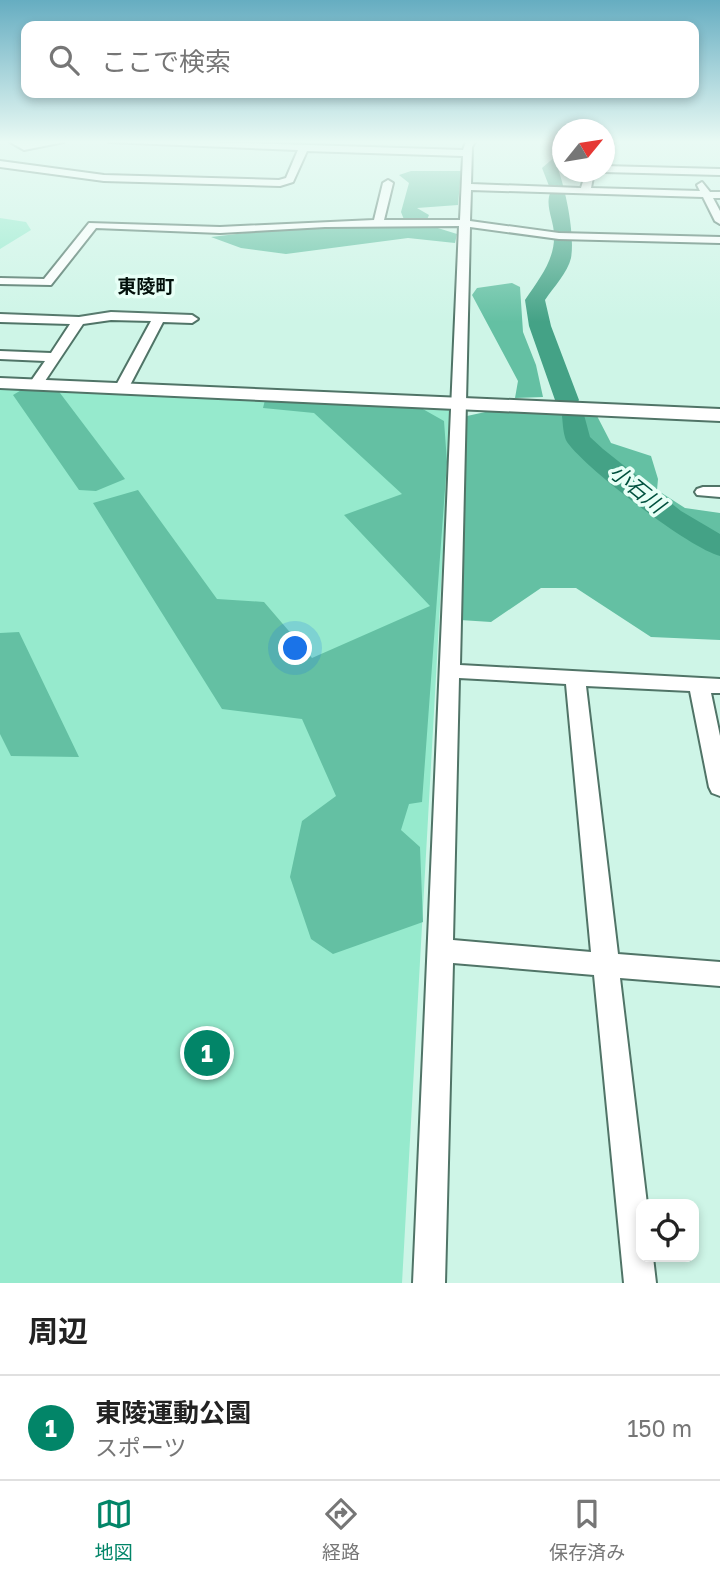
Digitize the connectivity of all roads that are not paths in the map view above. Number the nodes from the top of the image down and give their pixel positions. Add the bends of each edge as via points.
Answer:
1 (383, 202) edge
2 (466, 202) edge
3 (711, 202) edge
4 (720, 221) edge
5 (378, 223) junction
6 (465, 223) junction
7 (720, 240) edge
8 (0, 281) edge
9 (0, 318) edge
10 (159, 318) junction
11 (192, 319) dead end
12 (79, 321) junction
13 (0, 355) edge
14 (54, 357) junction
15 (0, 383) edge
16 (36, 384) junction
17 (121, 389) junction
18 (458, 404) junction
19 (720, 415) edge
20 (450, 671) junction
21 (575, 678) junction
22 (710, 686) edge
23 (720, 787) edge
24 (442, 950) junction
25 (606, 966) junction
26 (720, 974) edge
27 (429, 1283) edge
28 (640, 1283) edge

1 - 5 street
2 - 6 street
3 - 4 street
5 - 6 street
5 - 8 street via 219,230 93,225 47,283
6 - 7 street via 559,236
6 - 18 street
9 - 12 street
10 - 11 street
10 - 12 street via 111,316
10 - 17 street
12 - 14 street
13 - 14 street
14 - 16 street
15 - 16 street
16 - 17 street
17 - 18 street
18 - 19 street
18 - 20 street
20 - 21 street
20 - 24 street
21 - 22 street
21 - 25 street
22 - 23 street
24 - 25 street
24 - 27 street
25 - 26 street
25 - 28 street

